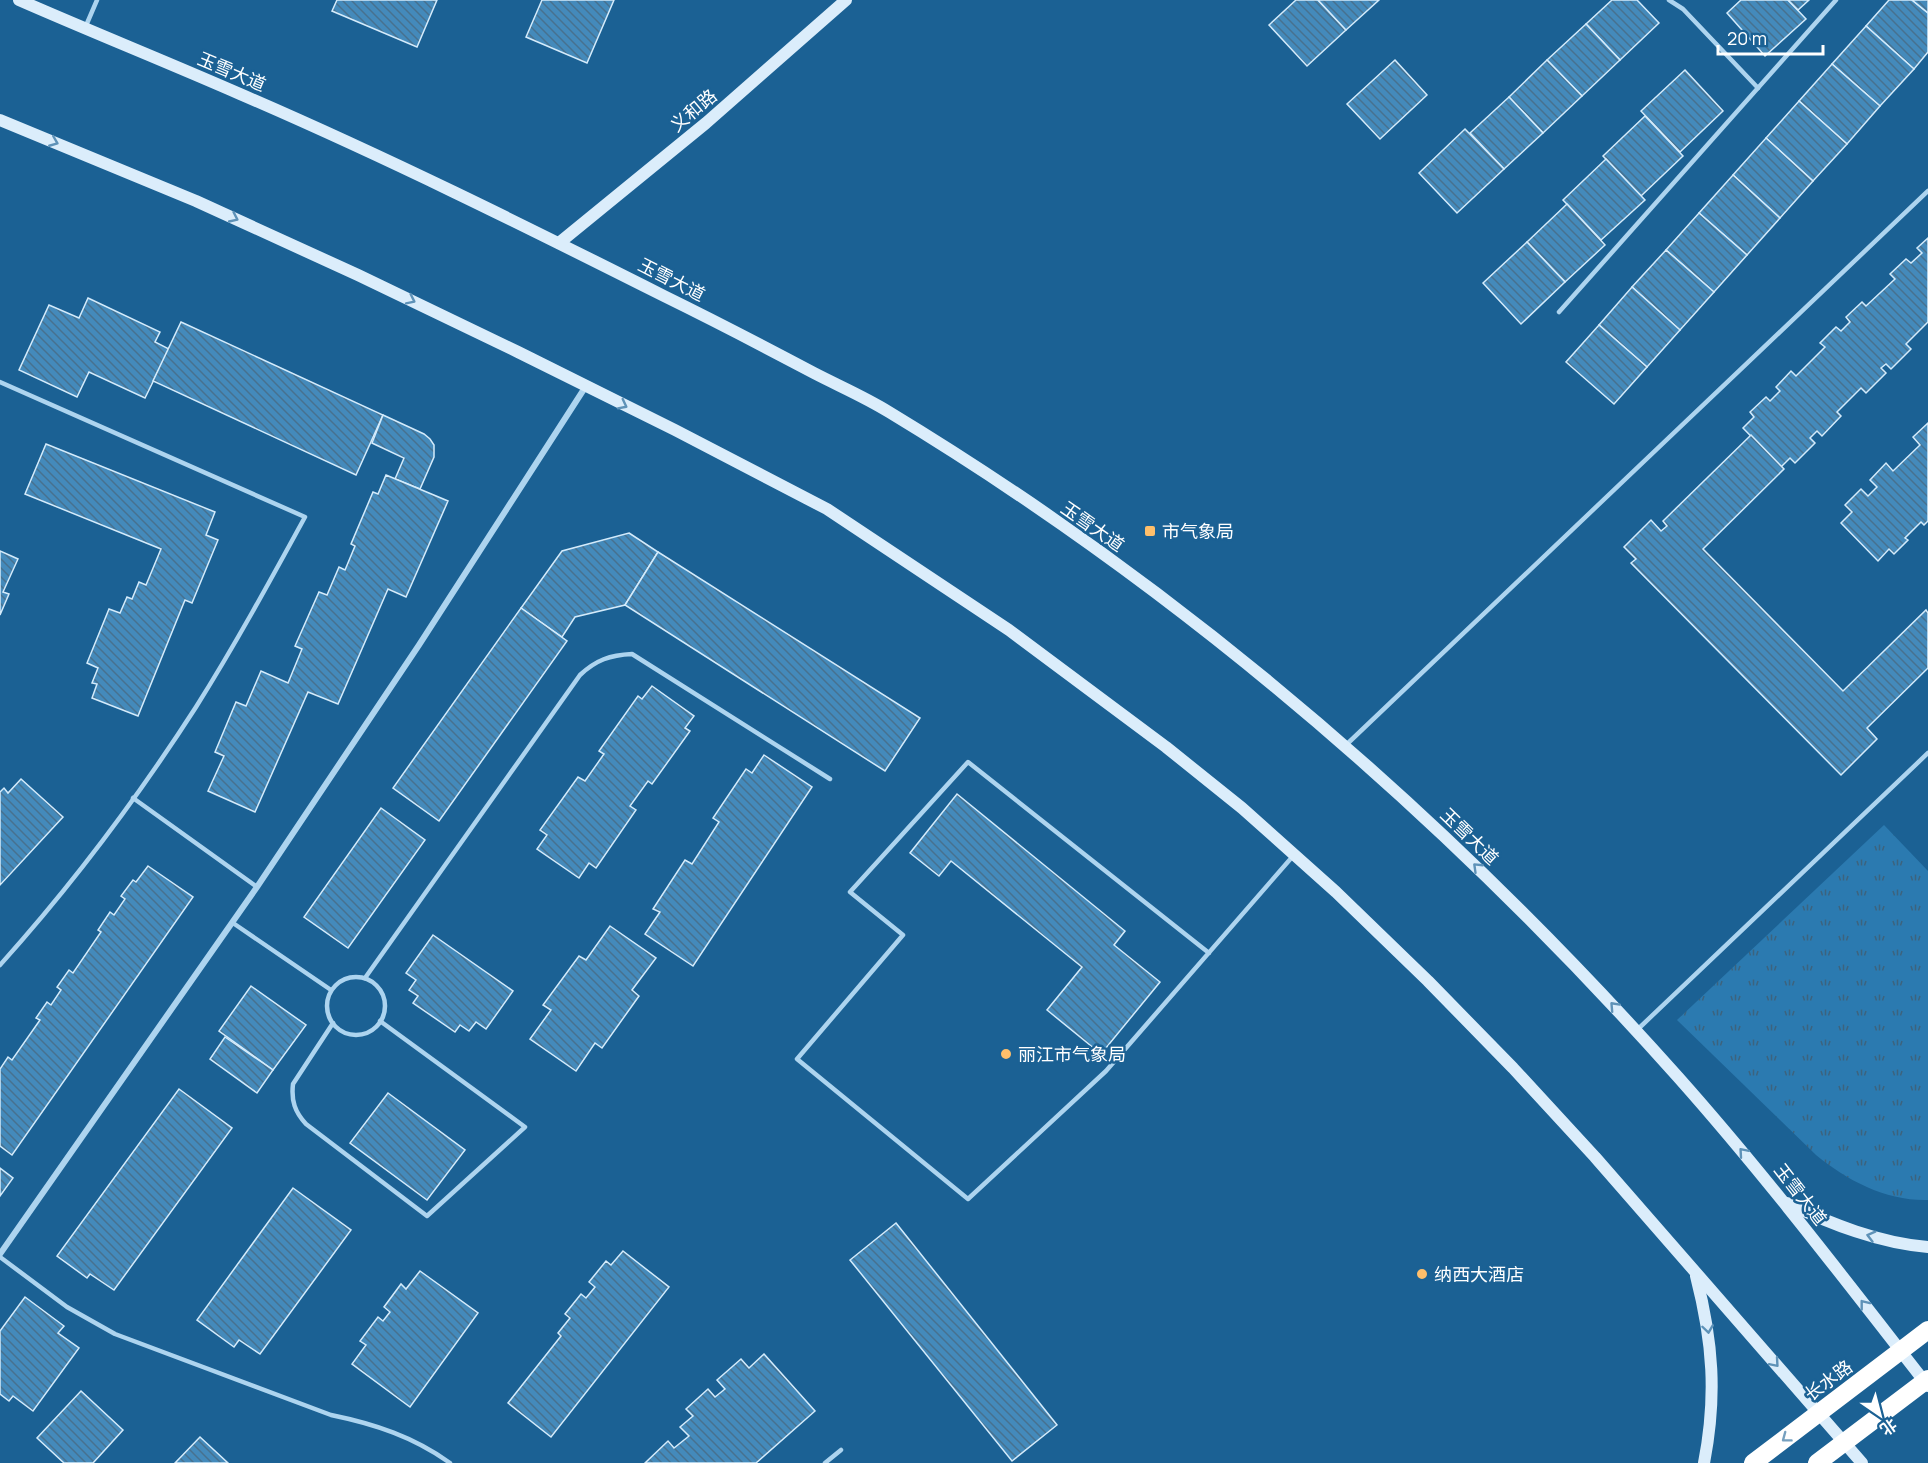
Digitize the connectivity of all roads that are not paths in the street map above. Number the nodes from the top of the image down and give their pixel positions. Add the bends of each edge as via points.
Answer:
1 (19, 0) edge
2 (97, 0) edge
3 (846, 0) edge
4 (1669, 0) edge
5 (1836, 0) edge
6 (32, 3) edge
7 (85, 28) junction
8 (1758, 88) junction
9 (0, 120) edge
10 (1928, 191) edge
11 (559, 243) junction
12 (1559, 312) dead end
13 (0, 382) edge
14 (586, 386) junction
15 (1346, 746) junction
16 (1928, 753) edge
17 (830, 779) dead end
18 (133, 798) junction
19 (1294, 855) junction
20 (257, 887) junction
21 (233, 922) junction
22 (1209, 953) junction
23 (0, 965) edge
24 (365, 978) junction
25 (331, 990) junction
26 (380, 1021) junction
27 (333, 1023) junction
28 (1636, 1031) junction
29 (1784, 1201) junction
30 (1928, 1247) edge
31 (0, 1255) edge
32 (1695, 1272) junction
33 (1928, 1330) edge
34 (1900, 1350) junction
35 (1927, 1382) edge
36 (1819, 1413) junction
37 (1844, 1442) junction
38 (841, 1450) dead end
39 (450, 1463) edge
40 (825, 1463) edge
41 (1704, 1463) edge
42 (1753, 1463) edge
43 (1817, 1463) edge
44 (1862, 1463) edge

1 - 6 main road, 玉雪大道
2 - 7 lane
3 - 11 main road, 义和路 via 706,123
4 - 8 lane via 1683,9
5 - 8 lane
6 - 7 main road, 玉雪大道
7 - 11 main road, 玉雪大道 via 244,95
8 - 12 lane
9 -> 14 main road via 217,210
10 - 15 lane
11 - 15 main road, 玉雪大道 via 914,428 1076,535 1158,595 1239,656
13 - 18 lane via 305,517 208,687
14 -> 19 main road via 827,509 917,567 1167,747
14 - 20 street
28 -> 15 main road, 玉雪大道 via 1510,899
16 - 28 lane
17 - 24 lane via 632,654 601,659 580,675
18 - 20 lane
18 - 23 lane
19 - 22 lane
19 - 32 main road via 1428,981 1513,1068
20 - 21 street
21 - 25 lane
21 - 31 street
22 - 22 lane via 1106,1071 968,1199 797,1059 903,935 850,892 968,762
24 - 25 lane via 342,980
24 - 26 lane via 382,992 385,1002
25 - 27 lane via 327,1008
26 - 27 lane via 360,1035 348,1034
26 - 27 lane via 525,1127 427,1216 306,1124 294,1106 293,1084
29 -> 28 main road, 玉雪大道
30 -> 29 main road via 1850,1230
34 -> 29 main road, 玉雪大道
31 - 39 lane via 67,1307 115,1334 331,1415 395,1432
32 -> 36 main road
32 -> 41 main road via 1712,1358 1713,1402
33 - 34 highway, 长水路
34 - 35 main road, 玉雪大道
34 - 36 highway, 长水路
35 - 37 highway
36 - 37 main road
36 -> 42 highway, 长水路
37 - 43 highway
37 - 44 main road
38 - 40 lane

